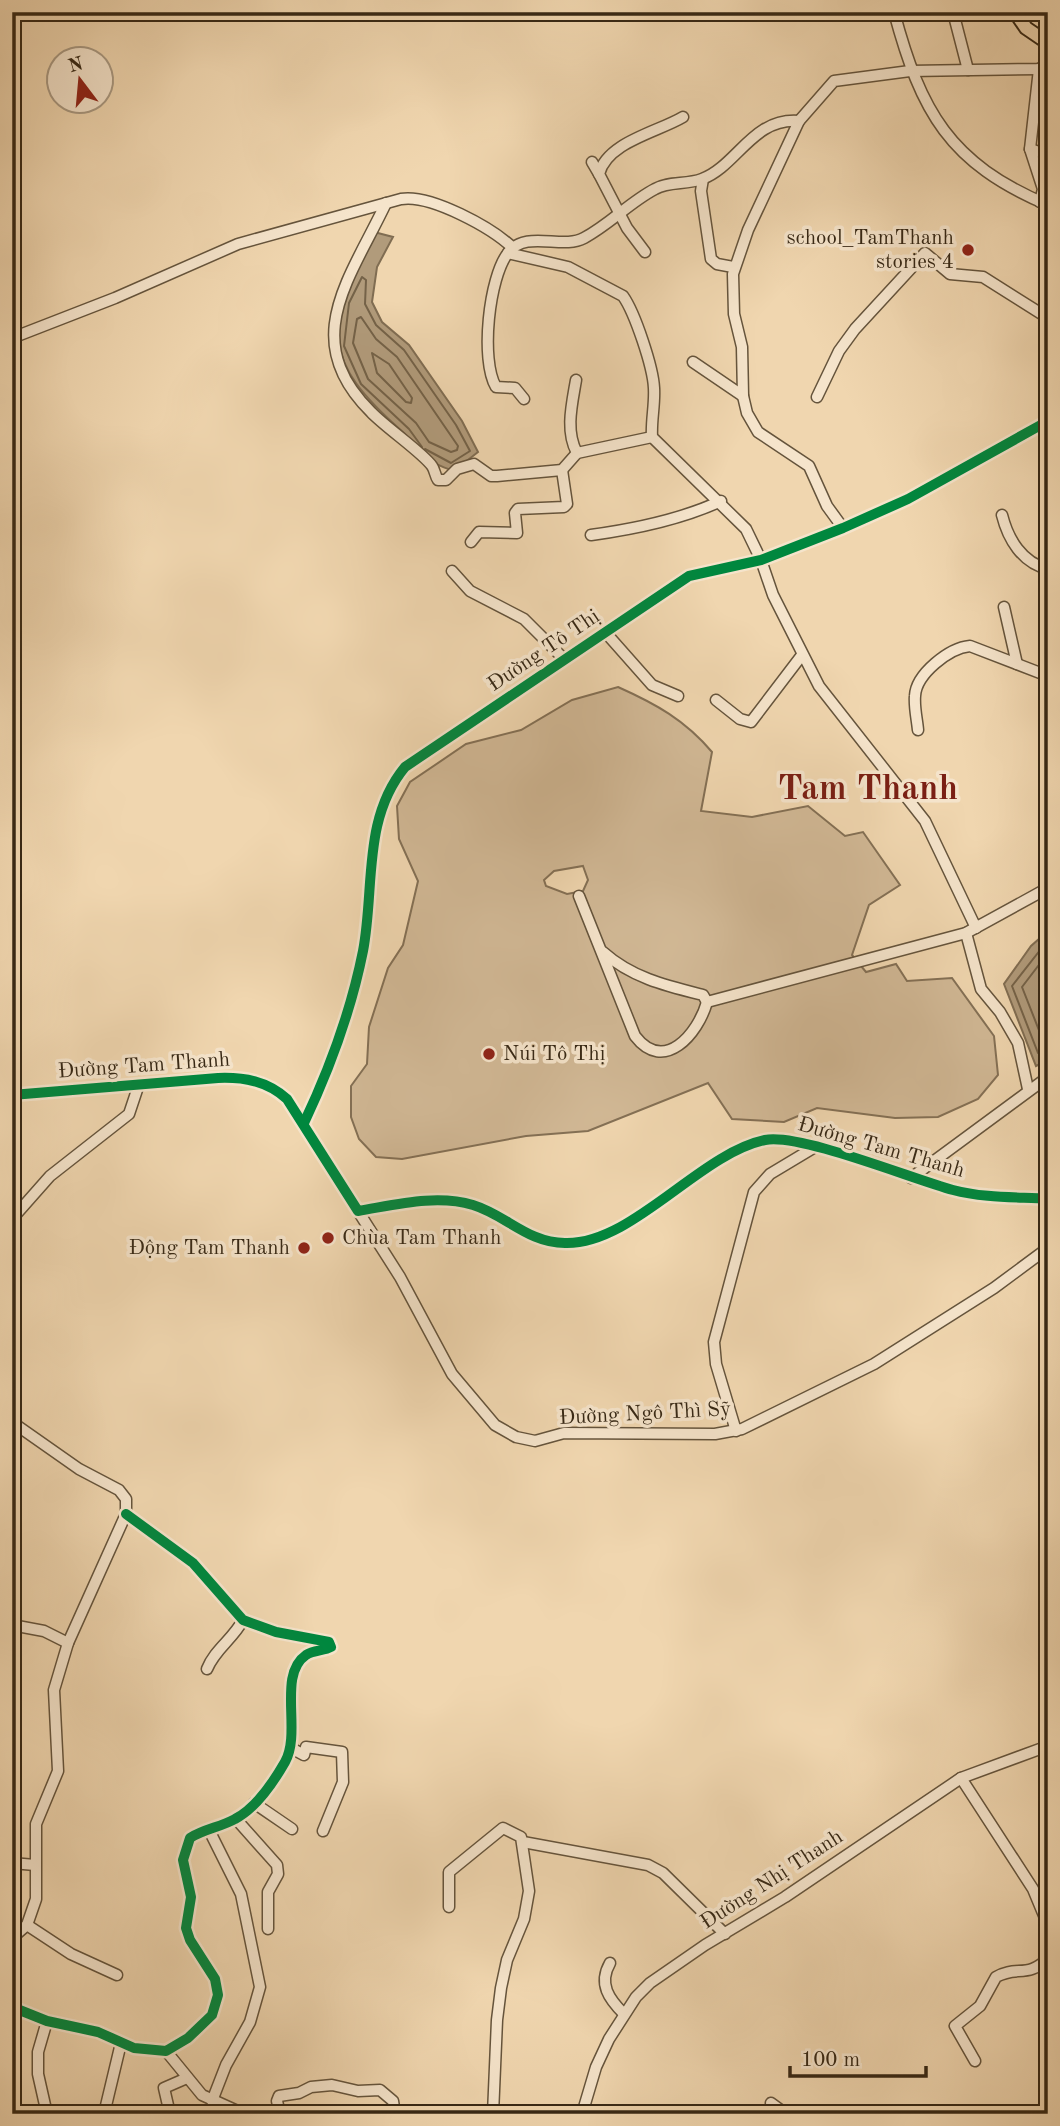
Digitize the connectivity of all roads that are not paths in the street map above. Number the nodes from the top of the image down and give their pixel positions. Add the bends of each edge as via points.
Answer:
1 (894, 12) edge
2 (953, 12) edge
3 (1015, 12) edge
4 (1048, 43) edge
5 (1044, 66) edge
6 (968, 70) junction
7 (910, 71) junction
8 (684, 117) dead end
9 (799, 121) junction
10 (1030, 149) junction
11 (1048, 155) edge
12 (592, 162) dead end
13 (599, 174) junction
14 (703, 179) junction
15 (386, 203) junction
16 (1044, 204) edge
17 (621, 215) junction
18 (510, 251) junction
19 (645, 252) dead end
20 (733, 267) junction
21 (1048, 318) edge
22 (12, 338) edge
23 (693, 362) dead end
24 (576, 380) dead end
25 (743, 396) junction
26 (817, 397) dead end
27 (524, 399) dead end
28 (1048, 421) edge
29 (652, 437) junction
30 (576, 453) junction
31 (562, 470) junction
32 (721, 502) junction
33 (1002, 515) dead end
34 (843, 528) junction
35 (592, 535) dead end
36 (471, 542) dead end
37 (761, 560) junction
38 (1048, 569) edge
39 (452, 571) dead end
40 (1004, 607) dead end
41 (606, 633) junction
42 (802, 655) junction
43 (565, 660) junction
44 (1017, 664) junction
45 (1048, 676) edge
46 (678, 695) dead end
47 (716, 700) dead end
48 (918, 730) dead end
49 (1048, 888) edge
50 (579, 896) dead end
51 (971, 930) junction
52 (601, 950) junction
53 (707, 1002) junction
54 (1046, 1082) edge
55 (139, 1084) junction
56 (1028, 1089) junction
57 (12, 1095) edge
58 (304, 1123) junction
59 (815, 1147) junction
60 (911, 1178) junction
61 (1048, 1199) edge
62 (358, 1211) junction
63 (12, 1219) edge
64 (1048, 1248) edge
65 (12, 1422) edge
66 (736, 1431) junction
67 (126, 1514) junction
68 (243, 1620) junction
69 (12, 1625) edge
70 (68, 1643) junction
71 (207, 1670) dead end
72 (1048, 1745) edge
73 (291, 1748) junction
74 (961, 1778) junction
75 (254, 1803) junction
76 (236, 1819) junction
77 (292, 1829) dead end
78 (209, 1830) junction
79 (323, 1831) dead end
80 (523, 1842) junction
81 (12, 1863) edge
82 (36, 1865) junction
83 (449, 1907) dead end
84 (27, 1925) junction
85 (1048, 1925) edge
86 (268, 1929) dead end
87 (725, 1934) junction
88 (12, 1938) edge
89 (1048, 1958) edge
90 (610, 1963) dead end
91 (117, 1975) dead end
92 (12, 2007) edge
93 (624, 2014) junction
94 (47, 2021) junction
95 (121, 2043) junction
96 (166, 2051) junction
97 (975, 2061) dead end
98 (187, 2078) junction
99 (212, 2101) junction
100 (771, 2103) dead end
101 (47, 2114) edge
102 (104, 2114) edge
103 (170, 2114) edge
104 (244, 2114) edge
105 (280, 2114) edge
106 (395, 2114) edge
107 (494, 2114) edge
108 (582, 2114) edge
109 (786, 2114) edge

1 - 7 street
2 - 6 street
3 - 4 main road via 1026,28
5 - 6 street
5 - 10 street
6 - 7 street
7 - 9 street via 834,81
7 - 16 street via 938,126 958,149 1020,193
8 - 13 street via 611,154
9 - 14 street via 784,120 768,127
9 - 20 street
10 - 11 street
10 - 16 street
12 - 13 street
13 - 17 street
14 - 17 street via 664,185
14 - 20 street via 711,259
15 - 18 street via 417,199 492,229
15 - 22 street via 238,244
15 - 31 street via 332,326 348,387 379,421 430,464 441,481 474,464 491,476
17 - 18 street via 578,241 527,242
17 - 19 street
18 - 27 street via 494,289 488,357 496,387 515,388
18 - 29 street via 568,267 623,296 652,370
20 - 25 street
21 - 26 street via 983,277 950,274 925,253 855,329
23 - 25 street
24 - 30 street via 571,397 571,440
25 - 34 street via 758,432 809,466
28 - 34 street, Đường Tô Thị via 908,499
29 - 30 street
29 - 32 street
30 - 31 street
31 - 36 street via 564,507 518,509 515,534 479,532
32 - 35 street via 678,517
32 - 37 street via 746,529
33 - 38 street via 1008,534 1024,557
34 - 37 street, Đường Tô Thị
37 - 41 street, Đường Tô Thị via 689,576
37 - 42 street
39 - 43 street via 470,591 524,619
40 - 44 street
41 - 43 street, Đường Tô Thị
41 - 46 street via 652,685
42 - 47 street via 751,722
42 - 51 street via 833,707 925,821
43 - 58 street, Đường Tô Thị via 405,767 393,781 382,801 375,836 363,950 354,988 331,1067
44 - 45 street
44 - 48 street via 970,646 954,651 920,680 915,694
49 - 51 street
50 - 52 street
51 - 53 street
51 - 56 street via 981,989 1018,1042
52 - 53 street via 627,971 703,995
52 - 53 street via 635,1036 647,1048 659,1053 674,1049 700,1021
54 - 56 street
55 - 57 street, Đường Tam Thanh
55 - 58 street, Đường Tam Thanh via 252,1080 278,1091
55 - 63 street via 129,1114 50,1177
56 - 60 street
58 - 62 street, Đường Tam Thanh
59 - 60 street, Đường Tam Thanh
59 - 62 street, Đường Tam Thanh via 789,1140 747,1146 618,1228 581,1242 563,1244 533,1237 474,1205 458,1202 417,1202
59 - 66 street via 770,1174 754,1192 714,1342
60 - 61 street, Đường Tam Thanh via 957,1191
62 - 66 street, Đường Ngô Thì Sỹ via 452,1374 484,1414 516,1437 542,1441 564,1433
64 - 66 street, Đường Ngô Thì Sỹ via 874,1364
65 - 67 street via 79,1469 125,1494
67 - 68 street via 193,1563
67 - 70 street
68 - 71 street
68 - 73 street via 331,1644 330,1649 309,1653 293,1675
69 - 70 street via 44,1631
70 - 82 street via 54,1690 58,1771 36,1824
72 - 74 street, Đường Nhị Thanh
73 - 75 street
73 - 79 street via 304,1755 306,1747 342,1752 343,1782
74 - 85 street via 1032,1889
74 - 87 street, Đường Nhị Thanh
75 - 76 street
75 - 77 street
76 - 78 street
76 - 86 street via 277,1865 278,1874 268,1892
78 - 96 street via 190,1838 183,1860 191,1897 186,1928 218,1985 216,2007 188,2038
78 - 99 street via 241,1894 260,1987 250,2022
80 - 83 street via 518,1834 503,1828 449,1872
80 - 87 street via 648,1865 678,1887
80 - 107 street via 529,1891 502,1988
81 - 82 street
82 - 84 street via 36,1899
84 - 88 street
84 - 91 street via 64,1950
87 - 93 street, Đường Nhị Thanh via 650,1983
89 - 97 street via 1030,1972 996,1977 985,2000 955,2026
90 - 93 street via 603,1974 607,1993
92 - 94 street
93 - 108 street, Đường Nhị Thanh via 596,2067
94 - 95 street
94 - 101 street via 38,2052
95 - 96 street
95 - 102 street
96 - 98 street
98 - 99 street
98 - 103 street via 164,2088
99 - 104 street
100 - 109 street
105 - 106 street via 279,2096 332,2085 380,2090 393,2101

